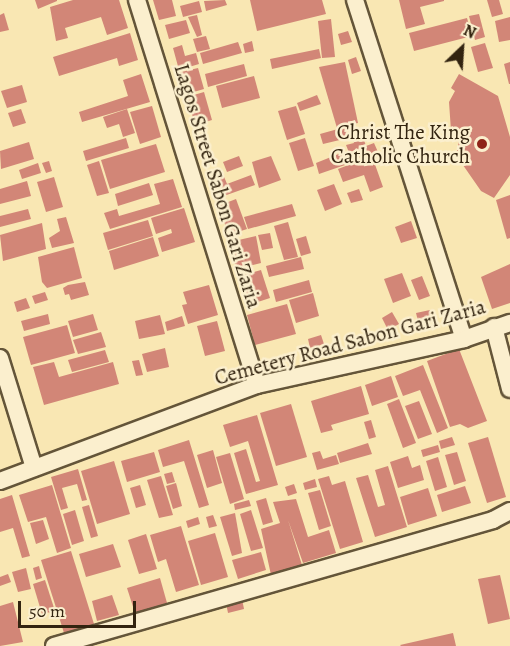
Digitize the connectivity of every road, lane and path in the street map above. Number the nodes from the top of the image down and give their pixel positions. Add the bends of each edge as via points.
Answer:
1 (137, 0) edge
2 (355, 0) edge
3 (502, 325) edge
4 (464, 339) junction
5 (0, 358) edge
6 (257, 386) junction
7 (510, 390) edge
8 (34, 468) junction
9 (0, 481) edge
10 (510, 511) edge
11 (54, 646) edge

1 - 6 street, Lagos Street Sabon Gari Zaria
2 - 4 street
3 - 4 street, Cemetery Road Sabon Gari Zaria
3 - 7 street
4 - 6 street, Cemetery Road Sabon Gari Zaria
5 - 8 street
6 - 8 street, Cemetery Road Sabon Gari Zaria
8 - 9 street, Cemetery Road Sabon Gari Zaria
10 - 11 street via 493,520

